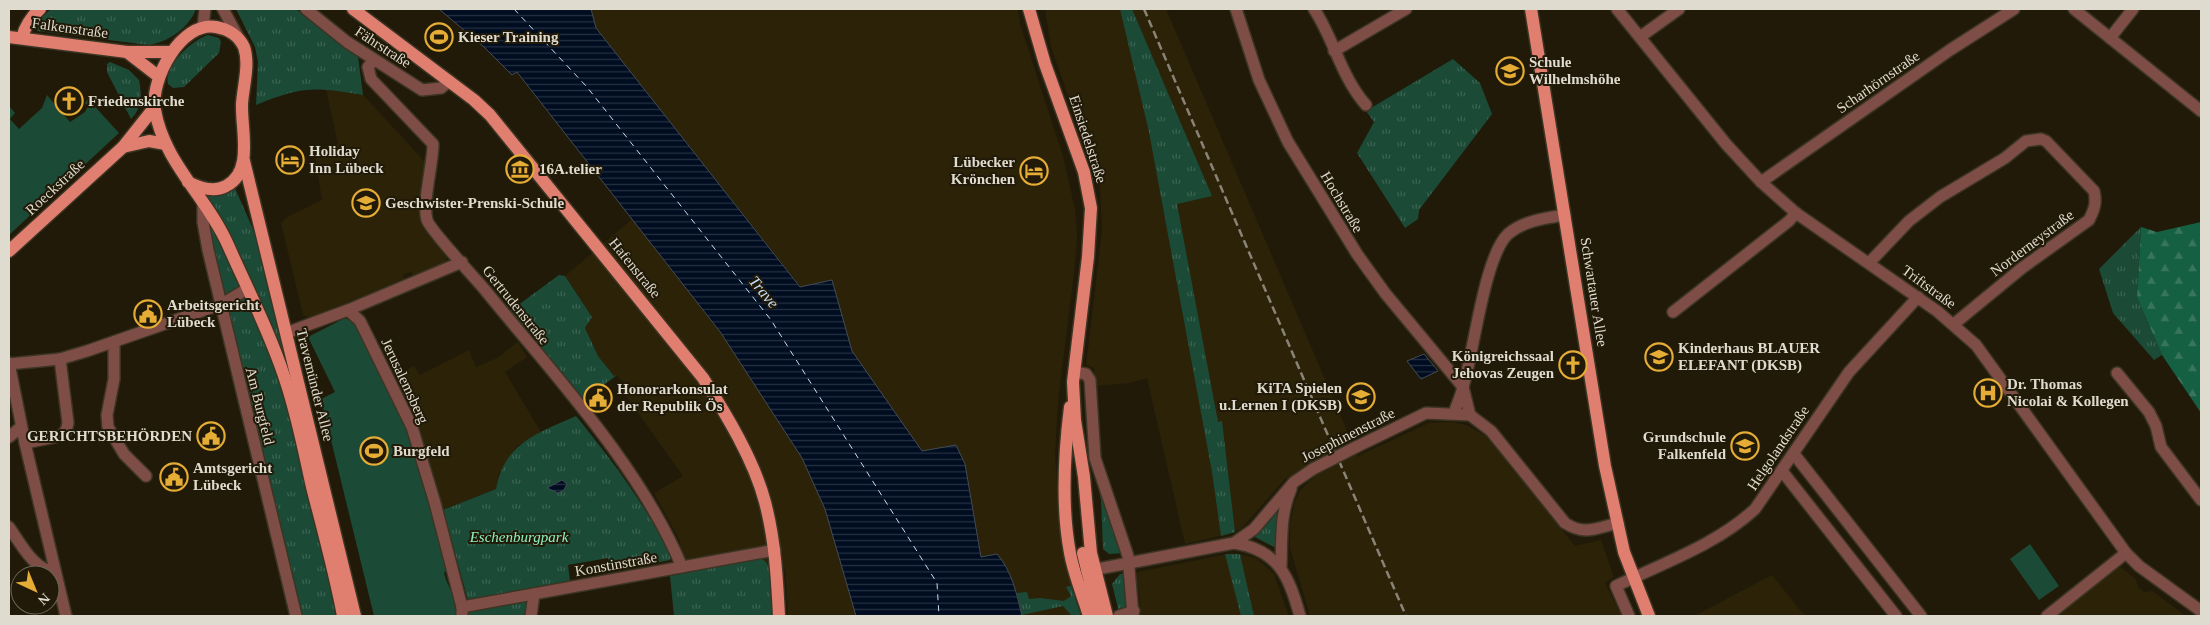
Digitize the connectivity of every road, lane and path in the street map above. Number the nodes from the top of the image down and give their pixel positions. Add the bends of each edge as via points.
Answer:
1 (40, 9) edge
2 (205, 9) edge
3 (223, 9) edge
4 (306, 9) edge
5 (353, 9) edge
6 (1029, 9) edge
7 (1236, 9) edge
8 (1314, 9) edge
9 (1406, 9) edge
10 (1531, 9) edge
11 (1617, 9) edge
12 (1679, 9) edge
13 (2014, 9) edge
14 (2074, 9) edge
15 (2133, 9) edge
16 (2001, 13) edge
17 (203, 27) junction
18 (9, 36) edge
19 (238, 37) junction
20 (1640, 37) junction
21 (22, 38) junction
22 (2110, 38) junction
23 (1334, 51) junction
24 (127, 52) junction
25 (172, 52) junction
26 (374, 60) junction
27 (158, 76) junction
28 (449, 81) junction
29 (1366, 105) dead end
30 (154, 108) junction
31 (2201, 109) edge
32 (166, 144) junction
33 (123, 147) junction
34 (244, 161) junction
35 (188, 182) junction
36 (1761, 182) junction
37 (203, 202) junction
38 (1796, 213) junction
39 (1565, 214) junction
40 (9, 251) edge
41 (462, 262) junction
42 (1869, 263) junction
43 (247, 289) junction
44 (1918, 297) junction
45 (222, 304) junction
46 (348, 310) junction
47 (1673, 312) dead end
48 (1954, 324) junction
49 (286, 333) junction
50 (114, 342) junction
51 (60, 359) junction
52 (9, 363) edge
53 (2117, 373) dead end
54 (1074, 377) junction
55 (1463, 387) junction
56 (1454, 413) junction
57 (1470, 415) junction
58 (21, 427) junction
59 (9, 437) edge
60 (25, 443) junction
61 (1794, 454) junction
62 (1782, 471) junction
63 (146, 476) dead end
64 (1294, 482) junction
65 (2201, 500) edge
66 (1618, 523) junction
67 (1850, 526) junction
68 (9, 527) edge
69 (1835, 538) junction
70 (1228, 544) junction
71 (776, 550) junction
72 (2126, 553) junction
73 (1129, 564) junction
74 (38, 565) edge
75 (55, 565) edge
76 (1281, 566) junction
77 (682, 567) junction
78 (1085, 571) junction
79 (1633, 579) junction
80 (60, 588) edge
81 (534, 594) junction
82 (1904, 595) junction
83 (2201, 611) edge
84 (462, 612) edge
85 (1893, 612) edge
86 (1134, 614) edge
87 (66, 616) edge
88 (296, 616) edge
89 (344, 616) edge
90 (355, 616) edge
91 (531, 616) edge
92 (779, 616) edge
93 (1090, 616) edge
94 (1099, 616) edge
95 (1107, 616) edge
96 (1119, 616) edge
97 (1300, 616) edge
98 (1629, 616) edge
99 (1648, 616) edge
100 (1921, 616) edge
101 (2046, 616) edge

1 - 21 main road via 32,16
2 - 17 street
3 - 19 street
4 - 26 street, Fährstraße
5 - 28 main road, Hafenstraße
6 - 54 main road, Einsiedelstraße via 1084,172 1091,208
7 - 55 street, Hochstraße via 1259,80 1293,150 1379,286
8 - 23 street via 1327,29
9 - 23 street
10 - 39 main road, Schwartauer Allee
11 - 20 street, Triftstraße
12 - 20 street
13 - 16 street, Scharhörnstraße
14 - 22 street
15 - 22 street
16 - 36 street, Scharhörnstraße
17 - 19 main road via 220,28
17 - 25 main road
18 - 21 main road, Falkenstraße
19 - 34 main road, Travemünder Allee via 245,57
20 - 36 street, Triftstraße via 1726,144
21 - 24 main road, Falkenstraße
22 - 31 street
23 - 29 street via 1356,94
24 - 25 main road, Falkenstraße
24 - 27 main road, Falkenstraße
25 - 27 main road
26 - 28 street, Fährstraße via 422,90 441,88
26 - 41 street, Gertrudenstraße via 368,67 372,79 433,144 427,220
27 - 30 main road
28 - 71 main road, Hafenstraße via 490,115 703,378 727,415 765,500
30 - 32 main road, Travemünder Allee
30 - 33 main road, Roeckstraße via 131,131
32 - 33 main road, Roeckstraße via 149,141
32 - 35 main road, Travemünder Allee
33 - 40 main road, Roeckstraße
34 - 35 main road via 240,174 225,187 208,189
34 - 49 main road, Travemünder Allee
35 - 37 main road, Travemünder Allee
36 - 38 street, Triftstraße
37 - 43 main road, Travemünder Allee via 214,217
37 - 45 street, Am Burgfeld via 208,250
38 - 42 street, Triftstraße
38 - 47 street
39 - 55 street via 1523,225 1499,244 1491,265
39 - 66 main road, Schwartauer Allee via 1605,466
41 - 46 street
41 - 77 street, Gertrudenstraße via 616,454 668,533
42 - 44 street, Triftstraße
42 - 48 street, Norderneystraße via 1924,208 2005,158 2026,141 2046,141 2094,191 2093,211 2088,220 2022,268
43 - 45 street
43 - 89 main road, Travemünder Allee via 285,379
44 - 48 street, Triftstraße
44 - 61 street, Helgolandstraße via 1850,372
45 - 50 street
45 - 88 street, Am Burgfeld
46 - 49 street
46 - 84 street, Jerusalemsberg via 360,321 412,427
48 - 72 street, Triftstraße via 1976,345 2008,386
49 - 90 main road, Travemünder Allee
50 - 51 street
50 - 63 street via 114,380 107,415 108,427 124,454
51 - 52 street
51 - 60 street via 68,424 66,431 60,436
52 - 58 street
53 - 65 street via 2150,412 2161,447
54 - 73 street via 1086,374 1090,380 1094,458
54 - 78 main road, Einsiedelstraße via 1087,523
54 - 78 main road, Einsiedelstraße via 1070,409
55 - 56 street
55 - 57 street, Hochstraße
56 - 57 street
56 - 64 street, Josephinenstraße, bridge via 1426,413 1313,469
57 - 66 street via 1491,431 1565,523 1583,532
58 - 59 street
58 - 60 street
60 - 75 street
61 - 62 street, Helgolandstraße
61 - 67 street
62 - 69 street
62 - 79 street, Helgolandstraße via 1755,509 1741,522
64 - 70 street, Josephinenstraße via 1254,529
64 - 76 street via 1285,502 1282,521
66 - 79 main road, Schwartauer Allee
67 - 69 street
67 - 82 street
68 - 74 street
69 - 85 street
70 - 73 street, Josephinenstraße
70 - 76 street via 1250,546
71 - 77 street, Konstinstraße
71 - 92 main road, Hafenstraße
72 - 83 street, Triftstraße
72 - 101 street
73 - 78 street, Josephinenstraße
73 - 86 street
76 - 97 street
77 - 81 street, Konstinstraße
78 - 93 main road, Einsiedelstraße
78 - 94 main road, Einsiedelstraße
78 - 95 main road, Einsiedelstraße
79 - 98 street, Helgolandstraße via 1616,586
79 - 99 main road, Schwartauer Allee
80 - 87 street
81 - 84 street, Konstinstraße
81 - 91 street
82 - 85 street
82 - 100 street
86 - 96 street

